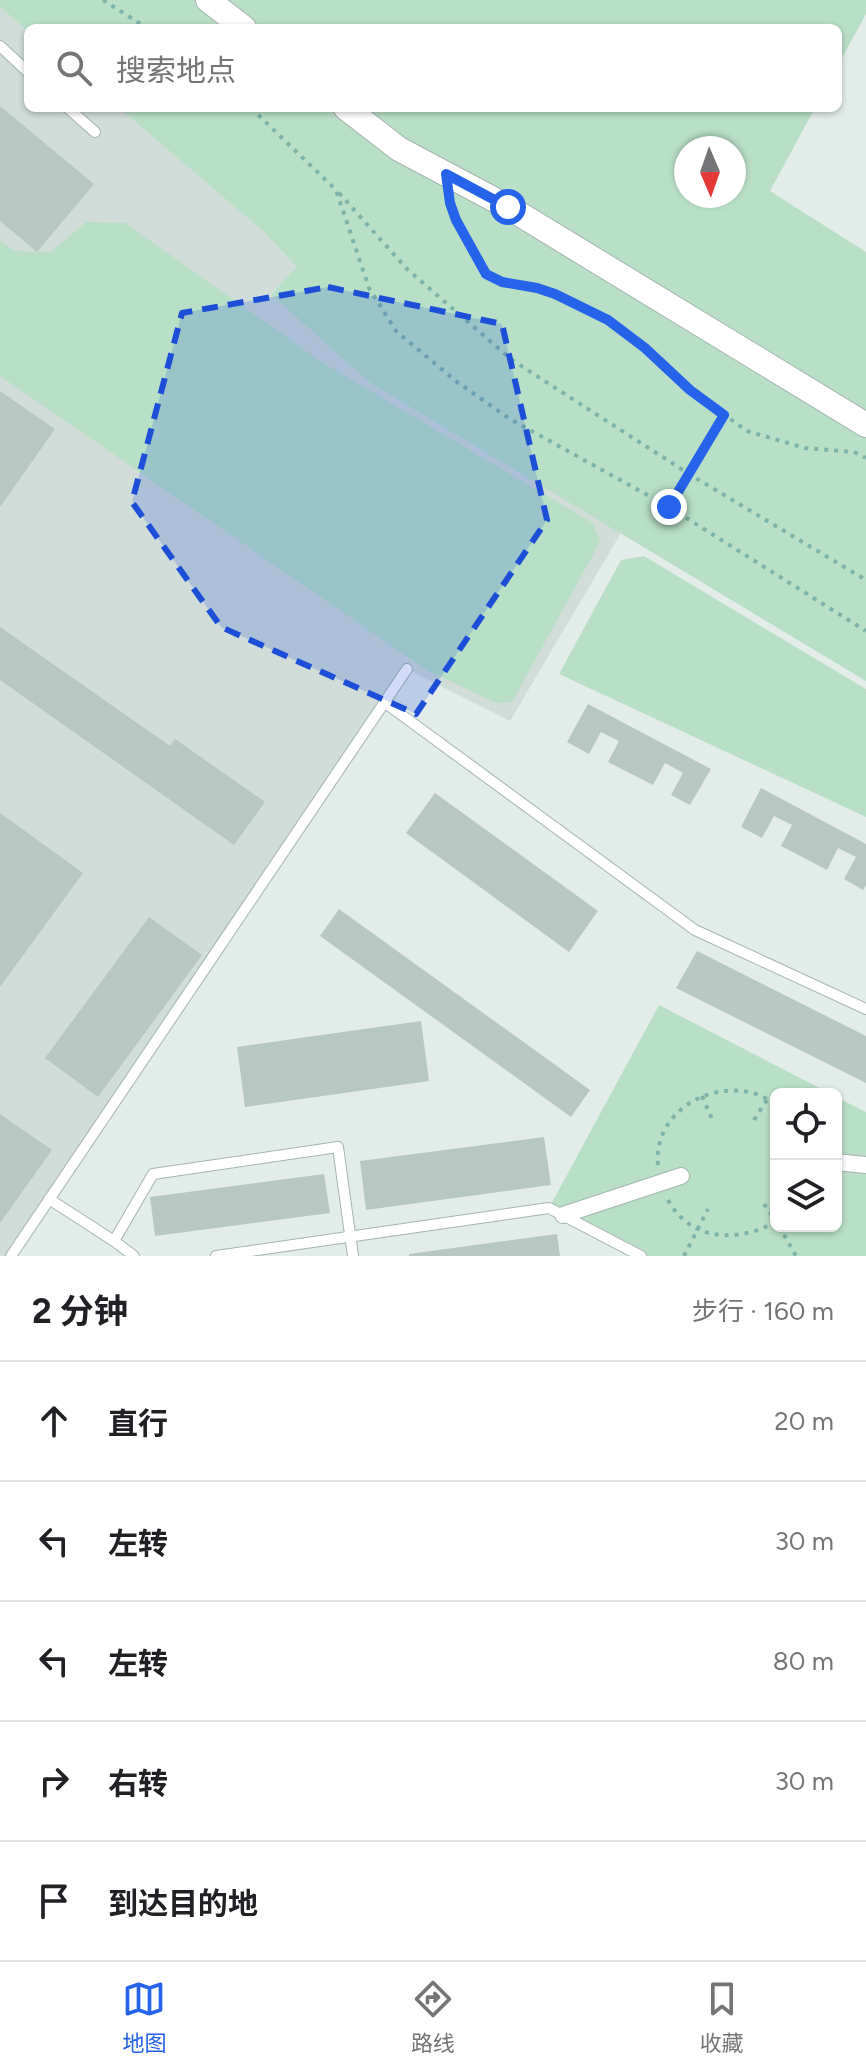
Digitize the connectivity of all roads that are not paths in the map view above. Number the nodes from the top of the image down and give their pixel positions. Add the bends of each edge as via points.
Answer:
1 (208, 0) edge
2 (239, 24) edge
3 (0, 46) edge
4 (24, 68) edge
5 (72, 112) edge
6 (351, 112) edge
7 (95, 132) dead end
8 (866, 425) edge
9 (407, 669) dead end
10 (384, 702) dead end
11 (866, 1009) edge
12 (842, 1163) edge
13 (866, 1165) edge
14 (681, 1176) dead end
15 (49, 1199) junction
16 (563, 1215) junction
17 (350, 1236) junction
18 (114, 1241) junction
19 (11, 1256) edge
20 (134, 1256) edge
21 (216, 1256) edge
22 (353, 1256) edge
23 (641, 1256) edge

1 - 2 street
3 - 4 lane
5 - 7 lane
6 - 8 street via 399,149 521,215
9 - 15 lane
10 - 11 lane via 695,930
12 - 13 street
14 - 16 street
15 - 18 lane
15 - 19 lane
16 - 17 lane via 549,1208
16 - 23 lane
17 - 18 lane via 338,1147 153,1174
17 - 21 lane
17 - 22 lane
18 - 20 lane

